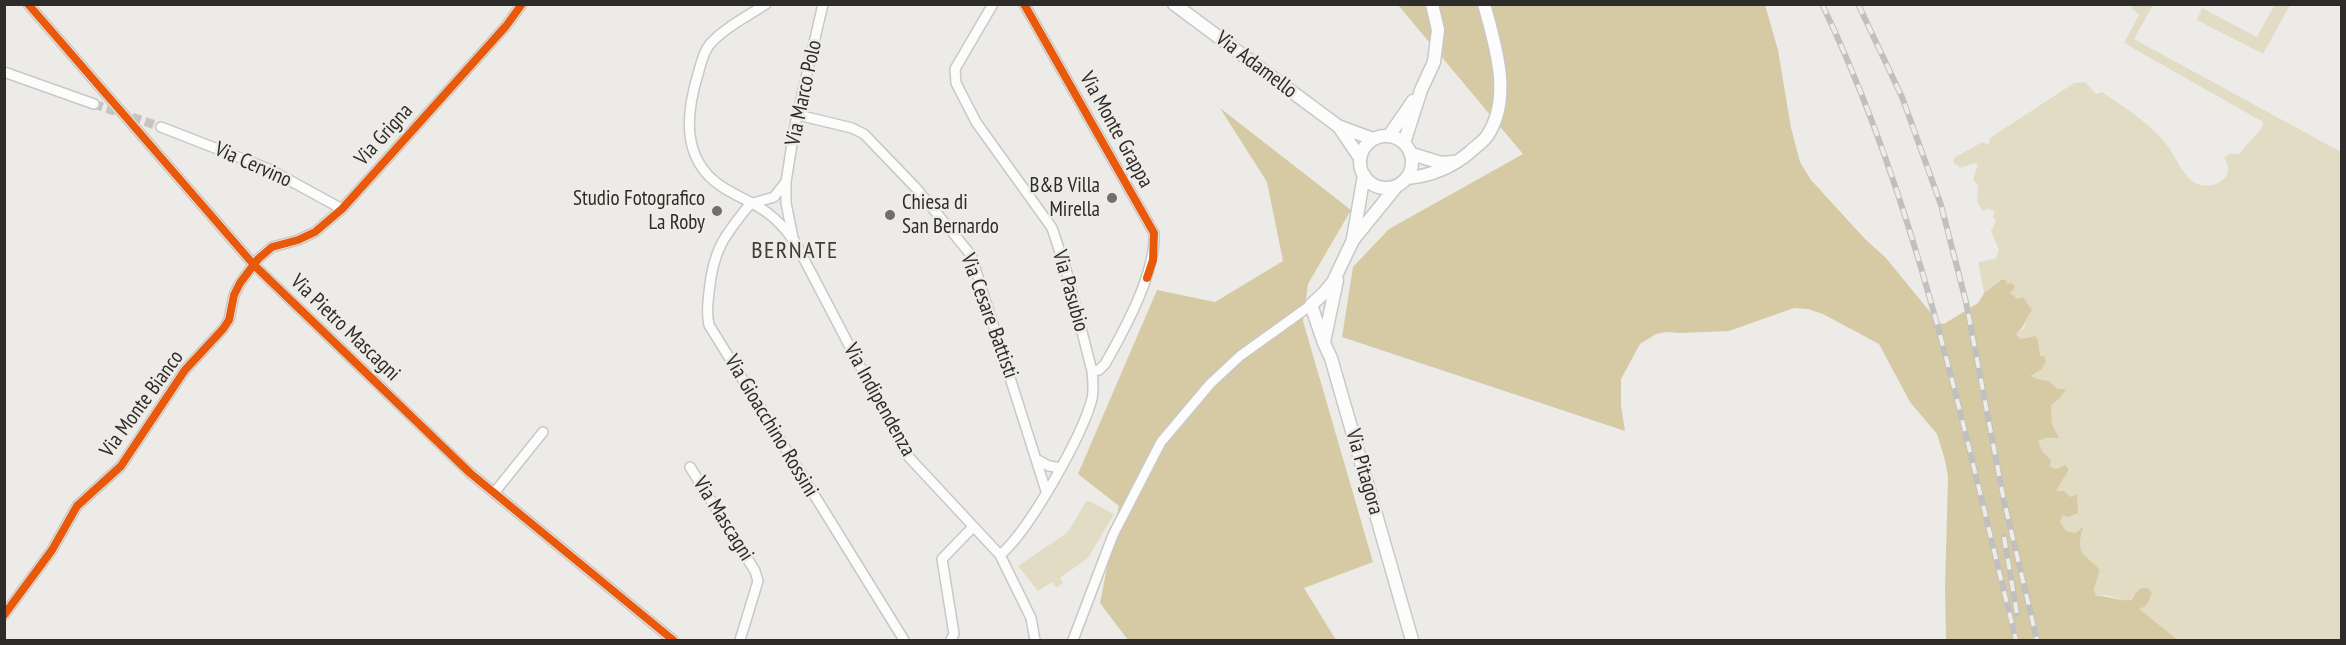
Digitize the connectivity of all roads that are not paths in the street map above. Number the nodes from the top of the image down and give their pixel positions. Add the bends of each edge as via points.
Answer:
1 (28, 4) edge
2 (522, 4) edge
3 (766, 4) edge
4 (823, 4) edge
5 (993, 4) edge
6 (1024, 4) edge
7 (1432, 4) edge
8 (1484, 4) edge
9 (1175, 5) edge
10 (4, 72) edge
11 (1421, 90) junction
12 (94, 105) tunnel mouth
13 (798, 115) junction
14 (1338, 126) junction
15 (161, 128) tunnel mouth
16 (1389, 136) junction
17 (1373, 139) junction
18 (1404, 143) junction
19 (1412, 154) junction
20 (1360, 159) junction
21 (1458, 162) junction
22 (1364, 175) junction
23 (1407, 178) junction
24 (786, 182) junction
25 (1396, 187) junction
26 (750, 204) junction
27 (342, 209) junction
28 (793, 238) junction
29 (1353, 240) junction
30 (254, 265) junction
31 (1341, 267) junction
32 (1311, 305) junction
33 (1324, 343) junction
34 (1092, 371) junction
35 (543, 432) dead end
36 (1036, 459) junction
37 (690, 467) dead end
38 (1061, 468) junction
39 (1047, 491) junction
40 (494, 493) junction
41 (973, 527) junction
42 (1000, 555) junction
43 (4, 615) edge
44 (954, 639) edge
45 (673, 640) edge
46 (740, 640) edge
47 (904, 640) edge
48 (1035, 640) edge
49 (1073, 640) edge
50 (1412, 640) edge

1 - 30 street, Via Pietro Mascagni
2 - 27 street, Via Grigna
3 - 26 street via 710,44 688,118 698,161 708,175
4 - 13 street, Via Marco Polo
5 - 34 street, Via Pasubio via 955,69 956,83 976,122 1052,228
6 - 34 street, Via Monte Grappa via 1154,233 1153,260 1147,278 1105,364
7 - 11 street via 1438,41 1434,62
8 - 21 street via 1500,84 1497,112 1487,136
9 - 14 street, Via Adamello
10 - 12 street
11 - 16 street
11 - 18 street
13 - 24 street, Via Marco Polo
13 - 36 street, Via Cesare Battisti via 864,134 916,188 970,255
14 - 17 street, Via Adamello
14 - 20 street, Via Adamello
15 - 27 street, Via Cervino via 269,169
16 - 17 street
16 - 18 street
17 - 20 street
18 - 19 street
19 - 21 street via 1441,163
19 - 23 street via 1413,164
20 - 22 street
21 - 23 street via 1439,172
22 - 25 street via 1377,187
22 - 29 street
23 - 25 street
24 - 26 street via 774,197
24 - 28 street, Via Marco Polo
25 - 29 street
26 - 28 street via 767,212
26 - 47 street, Via Gioacchino Rossini via 717,248 707,317
27 - 30 street, Via Grigna via 315,232 272,247
28 - 41 street, Via Indipendenza via 906,454
29 - 31 street
30 - 40 street, Via Pietro Mascagni
30 - 43 street, Via Monte Bianco via 237,289 223,329 185,370 121,466 77,506 52,550
31 - 32 street
31 - 33 street
32 - 33 street, Via Pitagora
32 - 49 street via 1240,356 1210,384 1161,442 1113,535
33 - 50 street, Via Pitagora
34 - 38 street, Via Pasubio via 1091,401
35 - 40 street
36 - 38 street
36 - 39 street, Via Cesare Battisti
37 - 46 street, Via Mascagni via 758,581
38 - 39 street, Via Pasubio
39 - 42 street, Via Pasubio via 1022,531
40 - 45 street, Via Pietro Mascagni
41 - 42 street, Via Indipendenza
41 - 44 street via 941,564
42 - 48 street, Via Indipendenza via 1031,618

